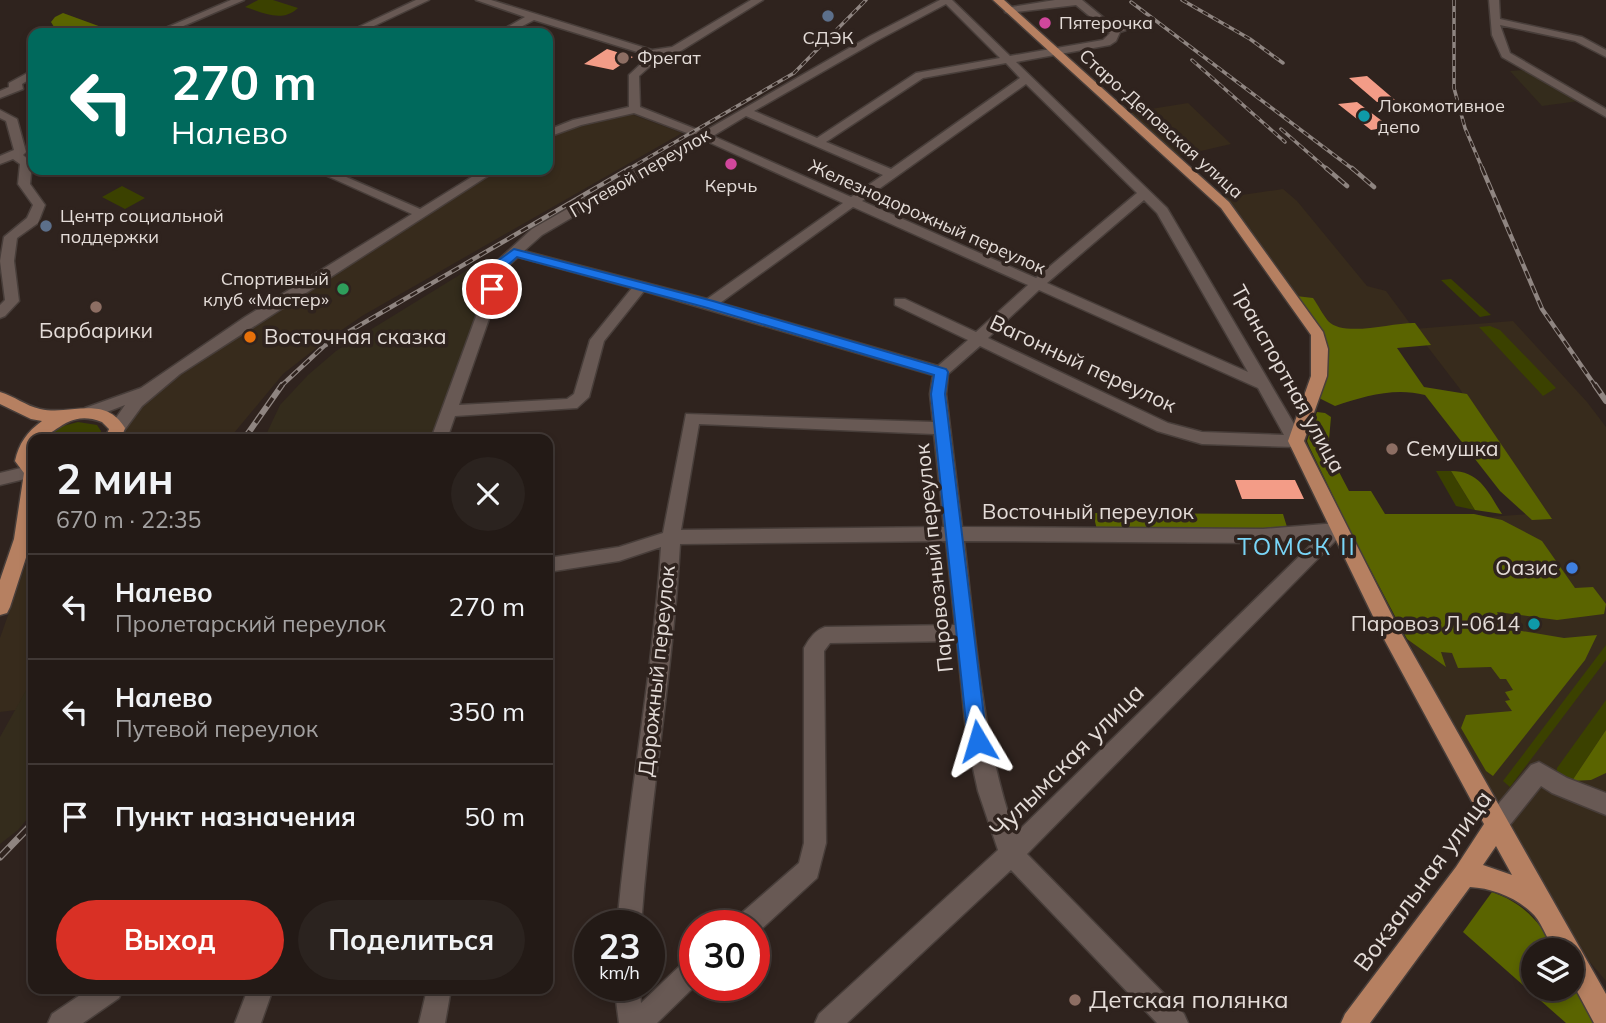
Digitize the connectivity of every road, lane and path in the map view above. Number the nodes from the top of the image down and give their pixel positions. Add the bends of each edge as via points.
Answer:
1 (239, 0) edge
2 (424, 0) edge
3 (481, 0) edge
4 (758, 0) edge
5 (947, 0) edge
6 (998, 0) edge
7 (1494, 0) edge
8 (1008, 9) junction
9 (533, 16) junction
10 (1144, 21) dead end
11 (1495, 22) junction
12 (171, 28) edge
13 (362, 28) edge
14 (511, 28) edge
15 (1114, 32) junction
16 (1578, 39) junction
17 (1606, 42) edge
18 (651, 53) junction
19 (1054, 53) junction
20 (1606, 54) edge
21 (1008, 60) junction
22 (28, 75) edge
23 (1027, 78) junction
24 (0, 95) edge
25 (635, 109) junction
26 (746, 112) junction
27 (0, 113) edge
28 (1606, 114) edge
29 (553, 132) edge
30 (704, 136) junction
31 (818, 142) junction
32 (7, 157) edge
33 (892, 174) junction
34 (332, 175) edge
35 (483, 175) edge
36 (1145, 193) junction
37 (853, 202) junction
38 (420, 213) junction
39 (514, 252) junction
40 (1034, 285) junction
41 (640, 287) junction
42 (900, 302) dead end
43 (709, 304) junction
44 (0, 313) edge
45 (981, 338) junction
46 (941, 372) junction
47 (1264, 385) junction
48 (149, 389) junction
49 (0, 397) edge
50 (17, 408) junction
51 (449, 411) junction
52 (84, 413) junction
53 (942, 428) junction
54 (38, 434) edge
55 (115, 434) edge
56 (441, 434) edge
57 (1296, 440) junction
58 (28, 444) edge
59 (24, 451) junction
60 (28, 466) edge
61 (28, 472) edge
62 (0, 478) edge
63 (28, 505) edge
64 (28, 530) edge
65 (1337, 530) junction
66 (956, 534) junction
67 (671, 537) junction
68 (23, 539) junction
69 (553, 564) edge
70 (0, 607) edge
71 (964, 633) junction
72 (1606, 804) edge
73 (1497, 823) junction
74 (1011, 854) junction
75 (1464, 874) junction
76 (1541, 904) junction
77 (630, 910) edge
78 (764, 910) edge
79 (1560, 938) edge
80 (1584, 980) edge
81 (679, 984) edge
82 (103, 994) edge
83 (258, 994) edge
84 (438, 994) edge
85 (629, 1001) edge
86 (1606, 1019) edge
87 (61, 1023) edge
88 (248, 1023) edge
89 (432, 1023) edge
90 (632, 1023) edge
91 (639, 1023) edge
92 (828, 1023) edge
93 (1175, 1023) edge
94 (1354, 1023) edge

1 - 12 street
2 - 13 street
3 - 9 street
4 - 18 street via 675,50
5 - 21 street, Транспортная улица
5 - 26 street, Путевой переулок
6 - 8 main road, Старо-Деповская улица
7 - 11 street
8 - 15 street via 1079,2
8 - 19 main road, Старо-Деповская улица
9 - 14 street
9 - 18 street
10 - 15 street
11 - 16 street
11 - 28 street via 1506,55
15 - 19 street via 1106,43
16 - 17 street
16 - 20 street
18 - 25 street via 653,58 635,75
19 - 21 street
19 - 57 main road, Старо-Деповская улица via 1225,205 1318,335 1323,355 1319,382
21 - 23 street, Транспортная улица
21 - 31 street via 920,75
22 - 24 street via 13,85 19,87
23 - 33 street
23 - 36 street, Транспортная улица
25 - 29 street via 577,121
25 - 30 street, Железнодорожный переулок
26 - 30 street, Путевой переулок
26 - 31 street
27 - 32 street via 11,119 20,152
30 - 37 street, Железнодорожный переулок
30 - 39 street, Путевой переулок via 537,232
31 - 33 street
32 - 44 street via 26,163 24,184 39,205 33,220 11,237 7,261 12,301
33 - 37 street
34 - 38 street
35 - 38 street
36 - 40 street
36 - 47 street, Транспортная улица via 1174,228
37 - 40 street, Железнодорожный переулок
37 - 43 street
38 - 48 street
39 - 41 street
39 - 51 street, Путевой переулок via 501,265
40 - 45 street
40 - 47 street, Железнодорожный переулок
41 - 43 street
41 - 51 street via 597,340 577,401
42 - 45 street, Вагонный переулок
43 - 46 street
45 - 46 street
45 - 57 street, Вагонный переулок via 1163,427 1202,438
46 - 53 street, Паровозный переулок
47 - 57 street, Транспортная улица
48 - 52 street
48 - 55 street via 131,407
49 - 50 main road
50 - 52 main road via 43,416
50 - 59 main road via 27,424
51 - 56 street, Путевой переулок
52 - 54 main road
52 - 55 main road via 109,417
53 - 66 street, Паровозный переулок
53 - 67 street, Дорожный переулок via 692,418
57 - 65 main road, Транспортная улица
58 - 59 main road
59 - 60 main road via 23,461
59 - 62 street
61 - 62 street
63 - 68 main road
64 - 68 main road
65 - 66 street, Восточный переулок via 1263,536
65 - 73 main road, Транспортная улица
65 - 74 street, Чулымская улица
66 - 67 street, Восточный переулок
66 - 71 street, Паровозный переулок
67 - 69 street, Восточный переулок via 619,554
67 - 77 street, Дорожный переулок via 667,606
68 - 70 main road
71 - 74 street, Паровозный переулок via 978,741
71 - 78 street via 825,635 814,648 816,843 809,870
72 - 73 street, Вокзальная улица via 1560,786 1539,772
73 - 75 main road, Вокзальная улица
73 - 76 main road, Транспортная улица
74 - 92 street, Чулымская улица
74 - 93 street, Паровозный переулок
75 - 76 main road via 1508,884
75 - 94 main road, Вокзальная улица
76 - 79 main road, Транспортная улица
80 - 86 main road
81 - 91 street
82 - 87 street
83 - 88 street
84 - 89 street
85 - 90 street

